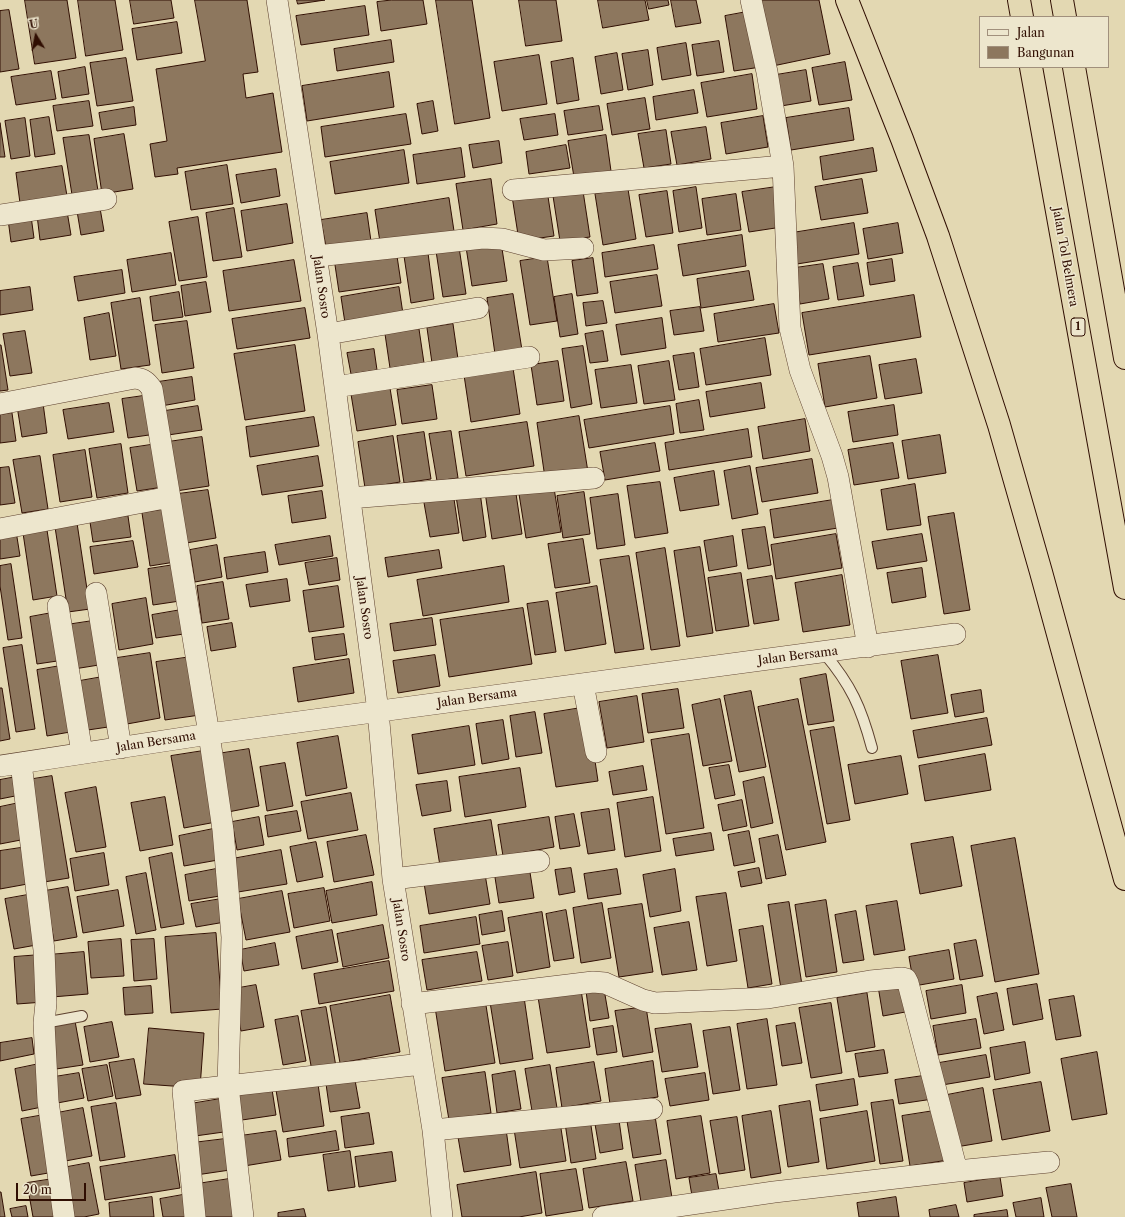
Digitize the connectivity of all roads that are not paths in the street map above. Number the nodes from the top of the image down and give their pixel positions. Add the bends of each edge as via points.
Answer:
1 (277, 0) edge
2 (751, 0) edge
3 (1018, 0) edge
4 (1062, 0) edge
5 (847, 1) edge
6 (1022, 16) edge
7 (1065, 16) edge
8 (1031, 68) edge
9 (1074, 68) edge
10 (783, 166) junction
11 (513, 190) dead end
12 (106, 199) dead end
13 (0, 215) edge
14 (583, 248) dead end
15 (317, 256) junction
16 (478, 308) dead end
17 (328, 334) junction
18 (529, 357) dead end
19 (1125, 358) edge
20 (335, 387) junction
21 (0, 404) edge
22 (594, 478) dead end
23 (170, 497) junction
24 (350, 498) junction
25 (0, 529) edge
26 (1125, 588) edge
27 (96, 593) dead end
28 (58, 606) dead end
29 (955, 634) dead end
30 (868, 647) junction
31 (824, 653) junction
32 (583, 684) junction
33 (378, 711) junction
34 (209, 734) junction
35 (121, 748) junction
36 (872, 748) dead end
37 (596, 752) dead end
38 (82, 753) junction
39 (21, 763) junction
40 (0, 766) edge
41 (539, 861) dead end
42 (393, 879) junction
43 (1125, 879) edge
44 (412, 1004) junction
45 (82, 1016) dead end
46 (44, 1022) junction
47 (422, 1064) junction
48 (228, 1086) junction
49 (652, 1109) dead end
50 (433, 1130) junction
51 (1049, 1162) dead end
52 (957, 1171) junction
53 (64, 1217) edge
54 (195, 1217) edge
55 (243, 1217) edge
56 (442, 1217) edge
57 (603, 1217) edge

1 - 15 street, Jalan Sosro
2 - 10 street via 767,72
3 - 6 highway
4 - 7 highway
5 - 43 highway via 938,236 999,425
8 - 26 highway, Jalan Tol Belmera / 1
9 - 19 highway
10 - 11 street
10 - 30 street via 790,328 800,370 838,477
12 - 13 street
14 - 15 street via 544,250 502,239 483,238
15 - 17 street, Jalan Sosro
16 - 17 street
17 - 20 street, Jalan Sosro
18 - 20 street
20 - 24 street, Jalan Sosro
21 - 23 street via 121,380 143,379 152,389
22 - 24 street
23 - 25 street
23 - 34 street
24 - 33 street, Jalan Sosro
27 - 35 street
28 - 38 street
29 - 30 street, Jalan Bersama
30 - 31 street, Jalan Bersama
31 - 32 street, Jalan Bersama
31 - 36 lane via 839,671 860,708
32 - 33 street, Jalan Bersama
32 - 37 street
33 - 34 street, Jalan Bersama
33 - 42 street, Jalan Sosro
34 - 35 street, Jalan Bersama
34 - 48 street via 224,830 232,937
35 - 38 street, Jalan Bersama
38 - 39 street, Jalan Bersama
39 - 40 street, Jalan Bersama
39 - 46 street via 44,950
41 - 42 street
42 - 44 street, Jalan Sosro
44 - 47 street, Jalan Sosro
44 - 52 street via 593,982 605,983 649,1002 709,1002 768,998 870,981 906,979
45 - 46 lane
46 - 53 street via 48,1101
47 - 48 street
47 - 50 street, Jalan Sosro
48 - 54 street via 183,1091
48 - 55 street
49 - 50 street
50 - 56 street, Jalan Sosro
51 - 52 street
52 - 57 street via 774,1192

